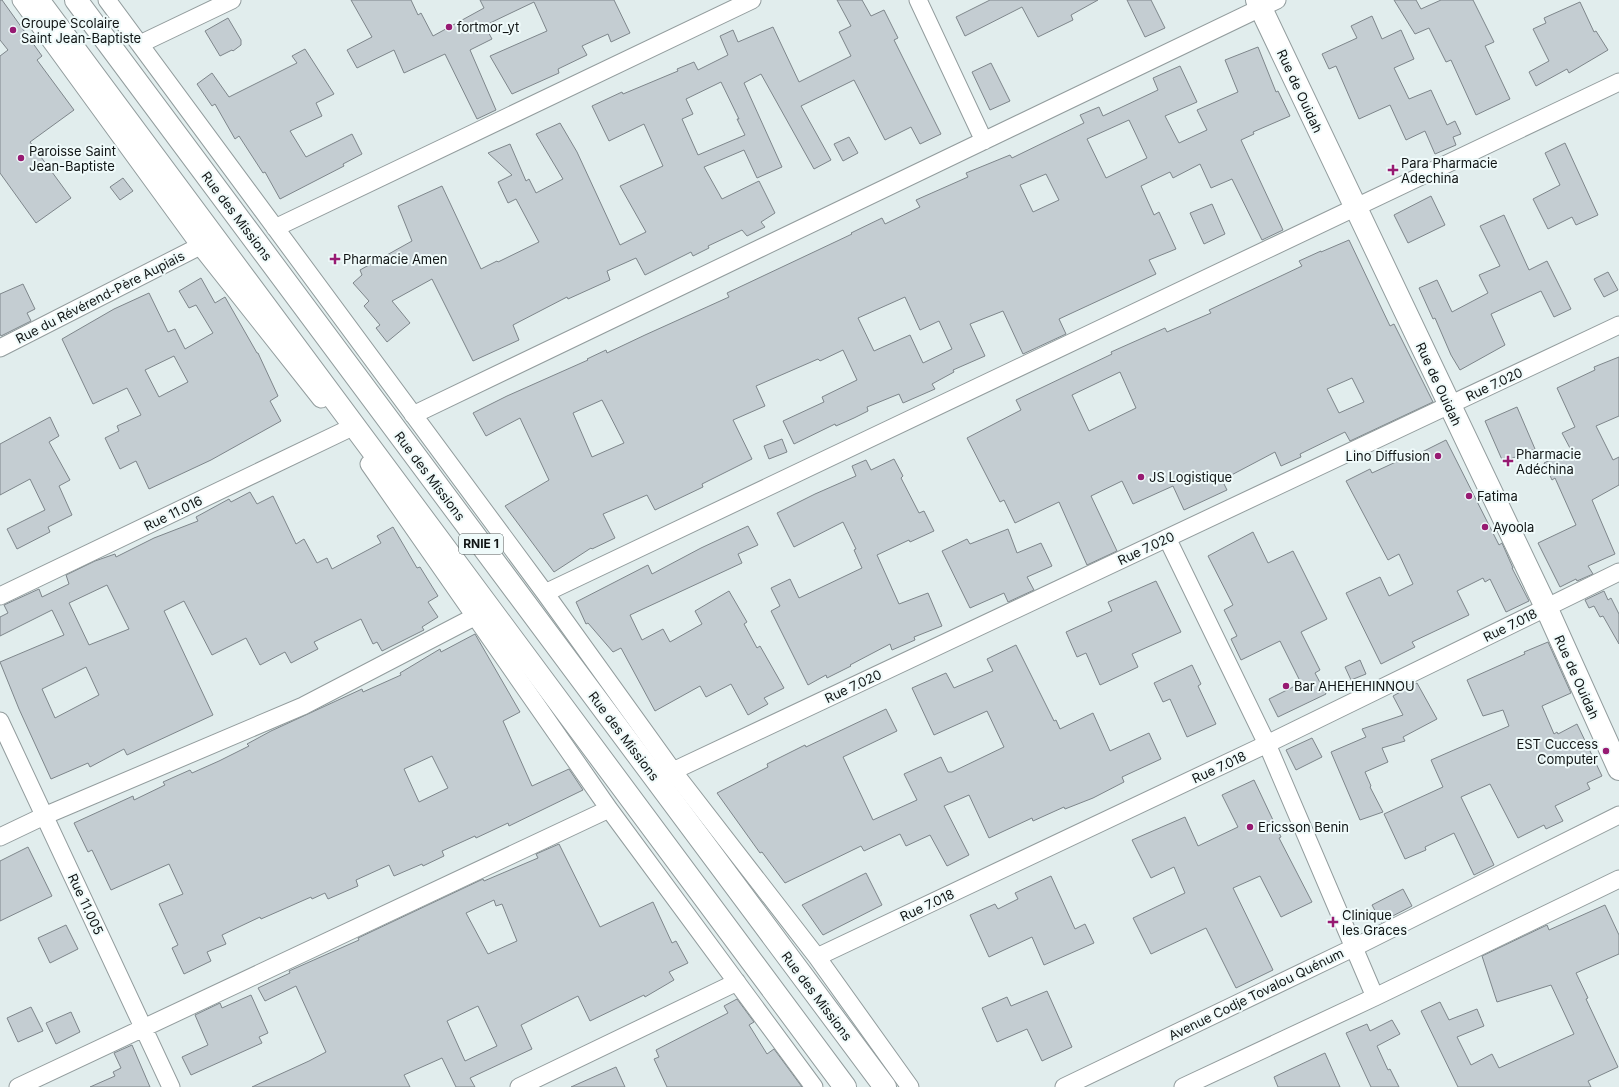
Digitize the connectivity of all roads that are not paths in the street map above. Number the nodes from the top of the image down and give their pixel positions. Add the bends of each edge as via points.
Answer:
1 (20, 0) edge
2 (38, 0) edge
3 (76, 0) edge
4 (107, 0) edge
5 (232, 0) edge
6 (752, 0) edge
7 (918, 0) edge
8 (1265, 3) edge
9 (140, 44) junction
10 (1619, 82) edge
11 (984, 141) junction
12 (1355, 208) junction
13 (275, 228) junction
14 (200, 246) junction
15 (1619, 325) edge
16 (0, 348) edge
17 (1449, 405) junction
18 (413, 415) junction
19 (346, 430) junction
20 (1167, 538) junction
21 (1619, 572) edge
22 (545, 592) junction
23 (0, 596) edge
24 (1546, 607) junction
25 (476, 616) junction
26 (0, 721) edge
27 (1267, 744) junction
28 (1619, 769) edge
29 (673, 770) junction
30 (609, 809) junction
31 (1619, 815) edge
32 (44, 816) junction
33 (0, 837) edge
34 (1619, 879) edge
35 (1355, 947) junction
36 (817, 957) junction
37 (737, 982) junction
38 (1376, 997) junction
39 (144, 1028) junction
40 (18, 1087) edge
41 (171, 1087) edge
42 (519, 1087) edge
43 (814, 1087) edge
44 (845, 1087) edge
45 (885, 1087) edge
46 (910, 1087) edge
47 (1064, 1087) edge
48 (1183, 1087) edge

1 - 14 street
2 - 44 main road, RNIE 1
3 - 45 main road, Rue des Missions / RNIE 1
4 - 9 street
5 - 9 street
6 - 13 street
7 - 11 street
8 - 11 street
8 - 12 main road, Rue de Ouidah
9 - 13 street
10 - 12 street
11 - 18 street
12 - 17 main road, Rue de Ouidah
12 - 22 street
13 - 18 street
14 - 16 street, Rue du Révérend-Père Aupiais
14 - 19 street
15 - 17 street, Rue 7.020
17 - 20 street, Rue 7.020
17 - 24 main road, Rue de Ouidah
18 - 22 street
19 - 23 street, Rue 11.016
19 - 25 street
20 - 27 street
20 - 29 street, Rue 7.020
21 - 24 street, Rue 7.018
22 - 29 street
24 - 27 street, Rue 7.018
24 - 28 main road, Rue de Ouidah
25 - 30 street
25 - 32 street via 303,706
26 - 32 street, Rue 11.005
27 - 35 street
27 - 36 street, Rue 7.018
29 - 36 street
30 - 37 street
30 - 39 street
31 - 35 street, Avenue Codje Tovalou Quénum
32 - 33 street
32 - 39 street, Rue 11.005
34 - 38 street
35 - 38 street
35 - 47 street, Avenue Codje Tovalou Quénum
36 - 46 street
37 - 42 street
37 - 43 street
38 - 48 street
39 - 40 street
39 - 41 street, Rue 11.005

